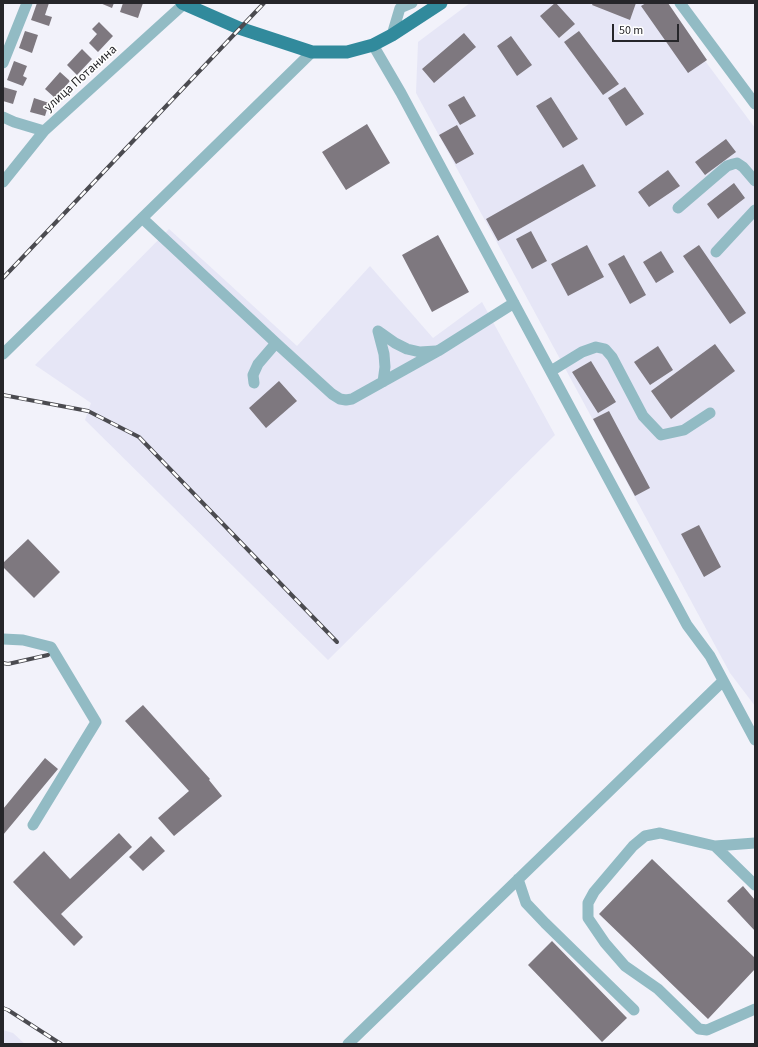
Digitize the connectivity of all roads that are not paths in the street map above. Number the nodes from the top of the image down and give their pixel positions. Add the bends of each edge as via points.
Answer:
1 (27, 3) edge
2 (184, 3) edge
3 (412, 3) edge
4 (441, 3) edge
5 (680, 3) edge
6 (392, 35) junction
7 (373, 46) junction
8 (312, 52) junction
9 (3, 63) edge
10 (755, 104) edge
11 (3, 117) edge
12 (44, 131) junction
13 (755, 180) edge
14 (3, 182) edge
15 (678, 208) dead end
16 (755, 210) edge
17 (142, 218) junction
18 (716, 252) dead end
19 (514, 304) junction
20 (276, 343) junction
21 (438, 351) junction
22 (3, 354) edge
23 (551, 371) junction
24 (383, 382) junction
25 (254, 383) dead end
26 (710, 413) dead end
27 (3, 639) edge
28 (723, 681) junction
29 (755, 740) edge
30 (33, 825) dead end
31 (755, 843) edge
32 (715, 846) junction
33 (518, 879) junction
34 (755, 885) edge
35 (755, 1009) edge
36 (634, 1010) dead end
37 (348, 1044) edge

1 - 9 street
2 - 8 main road via 239,28
2 - 12 street, улица Потанина
3 - 6 street via 400,8
4 - 6 main road
5 - 10 street
6 - 7 main road
7 - 8 main road via 347,52
7 - 19 street via 401,93
8 - 17 street
11 - 12 street
12 - 14 street, улица Потанина
13 - 15 street via 737,163 727,166
16 - 18 street
17 - 20 street
17 - 22 street
19 - 21 street
19 - 23 street
20 - 24 street via 340,399 352,399
20 - 25 street via 258,364 253,375
21 - 24 street
21 - 24 street via 420,352 407,349 378,331 384,354
23 - 26 street via 582,352 596,347 605,350 612,357 643,416 661,435 684,430
23 - 28 street via 687,625 710,656
27 - 30 street via 23,640 51,647 96,722
28 - 29 street
28 - 33 street
31 - 32 street
32 - 34 street
32 - 35 street via 660,833 645,836 633,846 594,892 588,903 588,918 600,937 625,966 658,989 699,1029 707,1030
33 - 36 street via 526,903
33 - 37 street

